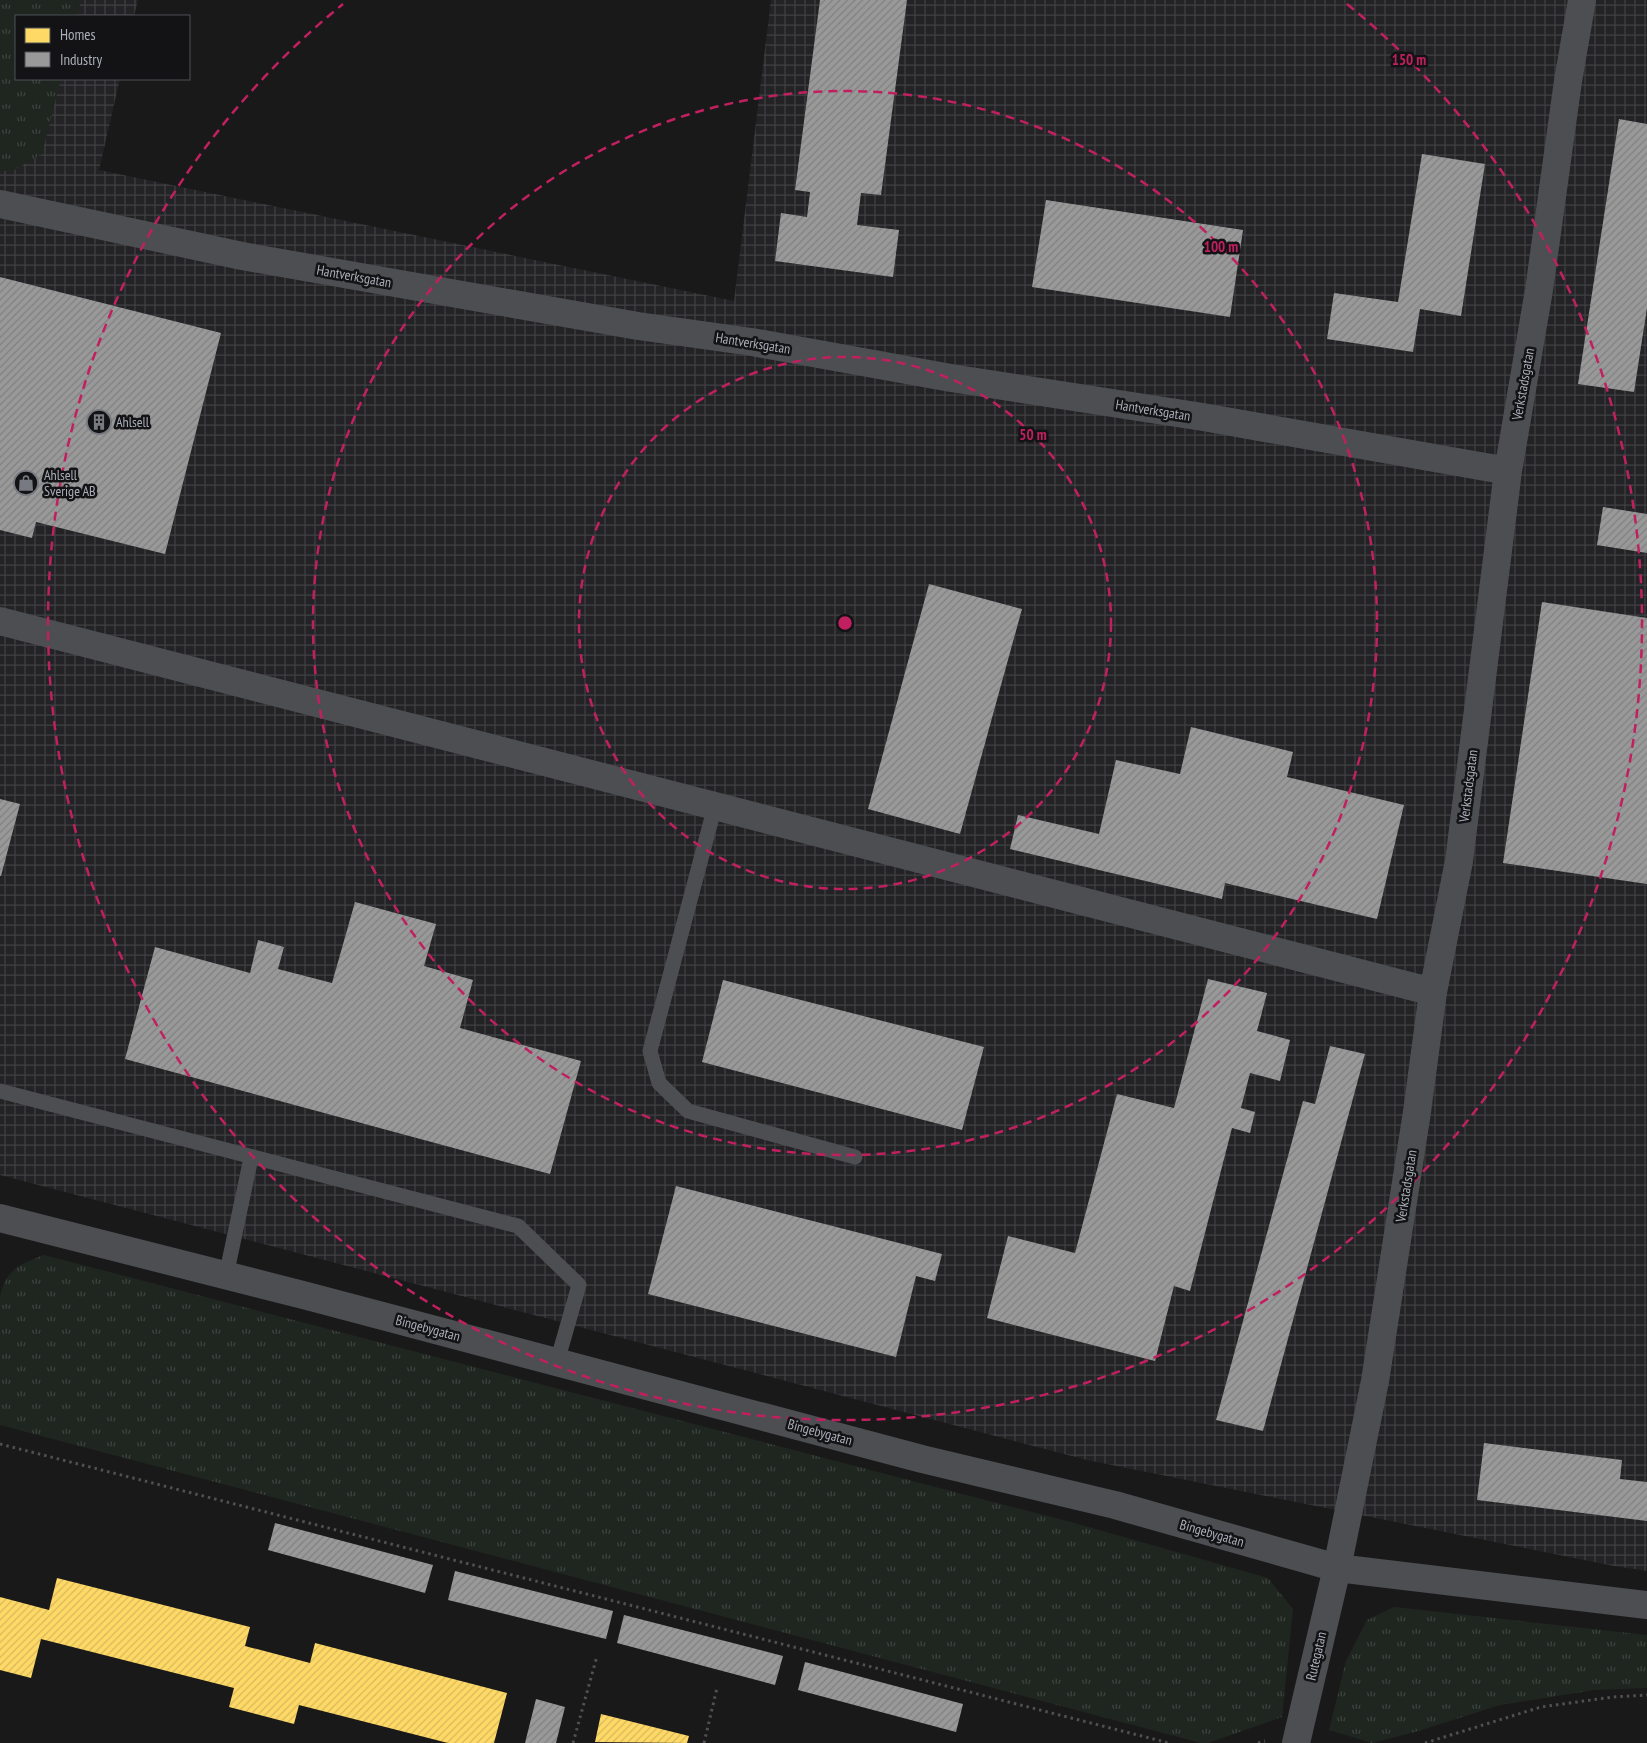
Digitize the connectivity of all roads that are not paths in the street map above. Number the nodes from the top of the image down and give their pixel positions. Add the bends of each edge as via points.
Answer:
1 (1582, 0) edge
2 (0, 204) edge
3 (1508, 471) junction
4 (0, 621) edge
5 (715, 806) junction
6 (1433, 992) junction
7 (0, 1091) edge
8 (855, 1157) dead end
9 (252, 1158) junction
10 (0, 1218) edge
11 (226, 1276) junction
12 (557, 1362) junction
13 (1337, 1568) junction
14 (1647, 1605) edge
15 (1296, 1743) edge

1 - 3 street, Verkstadsgatan via 1539,290
2 - 3 street, Hantverksgatan via 242,256 628,325 752,342
3 - 6 street, Verkstadsgatan via 1459,861
4 - 5 street
5 - 6 street
5 - 8 lane via 650,1052 659,1083 688,1111
6 - 13 street, Verkstadsgatan via 1375,1381
7 - 9 lane
9 - 11 lane
9 - 12 lane via 518,1226 579,1285
10 - 11 street, Bingebygatan
11 - 12 street, Bingebygatan
12 - 13 street, Bingebygatan via 922,1459 1115,1505
13 - 14 street, Bingebygatan
13 - 15 street, Rutegatan

